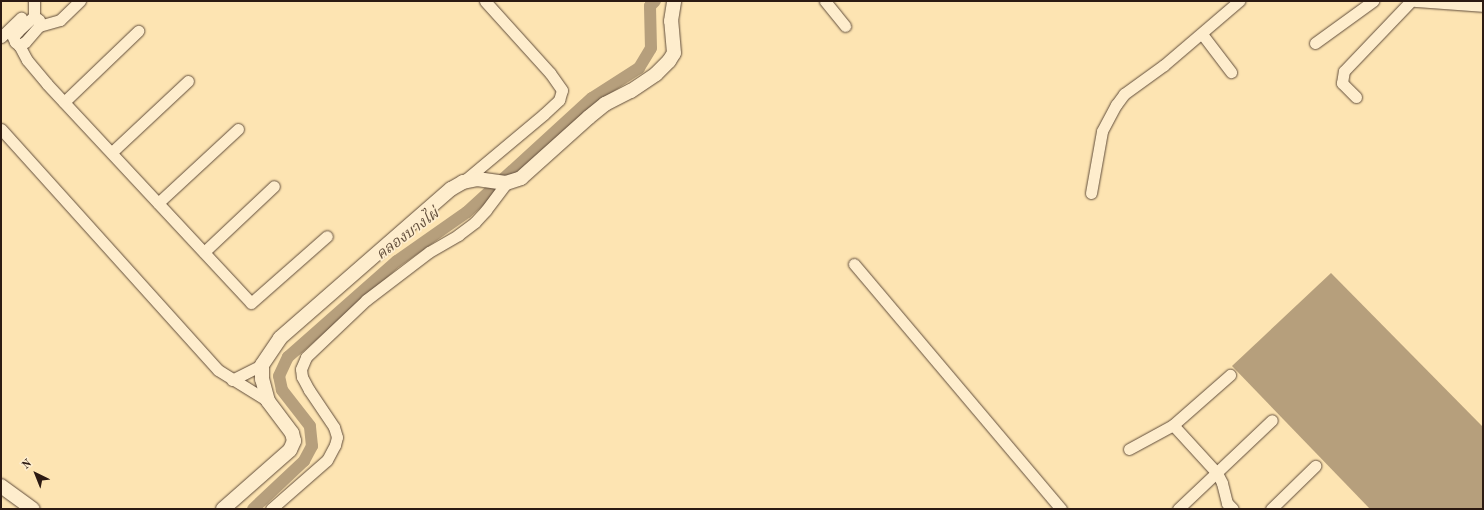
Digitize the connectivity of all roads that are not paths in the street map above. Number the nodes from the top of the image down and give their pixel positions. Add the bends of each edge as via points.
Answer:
1 (80, 1) edge
2 (484, 1) edge
3 (674, 1) edge
4 (825, 1) edge
5 (1239, 1) edge
6 (1373, 1) edge
7 (1411, 1) edge
8 (1415, 1) edge
9 (1483, 6) edge
10 (36, 12) edge
11 (845, 26) dead end
12 (138, 31) dead end
13 (1202, 34) junction
14 (1, 37) edge
15 (1315, 43) dead end
16 (1231, 72) dead end
17 (188, 81) dead end
18 (1356, 97) dead end
19 (64, 102) junction
20 (1, 129) edge
21 (238, 129) dead end
22 (112, 152) junction
23 (464, 182) junction
24 (498, 182) junction
25 (274, 186) dead end
26 (1091, 193) dead end
27 (158, 203) junction
28 (327, 236) dead end
29 (204, 252) junction
30 (854, 264) dead end
31 (262, 365) junction
32 (1230, 375) dead end
33 (232, 380) junction
34 (268, 401) junction
35 (1272, 420) dead end
36 (1173, 425) junction
37 (1129, 449) dead end
38 (1315, 466) dead end
39 (1217, 473) junction
40 (1, 486) edge
41 (32, 509) edge
42 (223, 509) edge
43 (272, 509) edge
44 (1061, 509) edge
45 (1178, 509) edge
46 (1233, 509) edge
47 (1271, 509) edge

1 - 10 street via 60,20
2 - 23 street via 550,73 562,90 560,100
3 - 24 street via 671,21 674,53 669,61 656,74 589,117 521,178
4 - 11 street
5 - 13 street
6 - 15 street
7 - 18 street via 1344,71 1342,83
8 - 9 street
10 - 14 street
10 - 19 street via 13,37 27,60
12 - 19 street
13 - 16 street
13 - 26 street via 1124,94 1116,105 1102,131
17 - 22 street
19 - 22 street
20 - 33 street via 200,351
21 - 27 street
22 - 27 street
23 - 24 street via 476,178
23 - 31 street via 451,189 280,338
24 - 43 street via 475,222 429,252 366,300 306,357 301,369 302,377 334,427 337,437 327,460
25 - 29 street
27 - 29 street
28 - 29 street via 251,303
30 - 44 street
31 - 33 street
31 - 34 street via 262,379
32 - 36 street
33 - 34 street
34 - 42 street via 292,432 294,441 290,450
35 - 39 street
36 - 37 street
36 - 39 street
38 - 47 street
39 - 45 street
39 - 46 street via 1227,503
40 - 41 street

